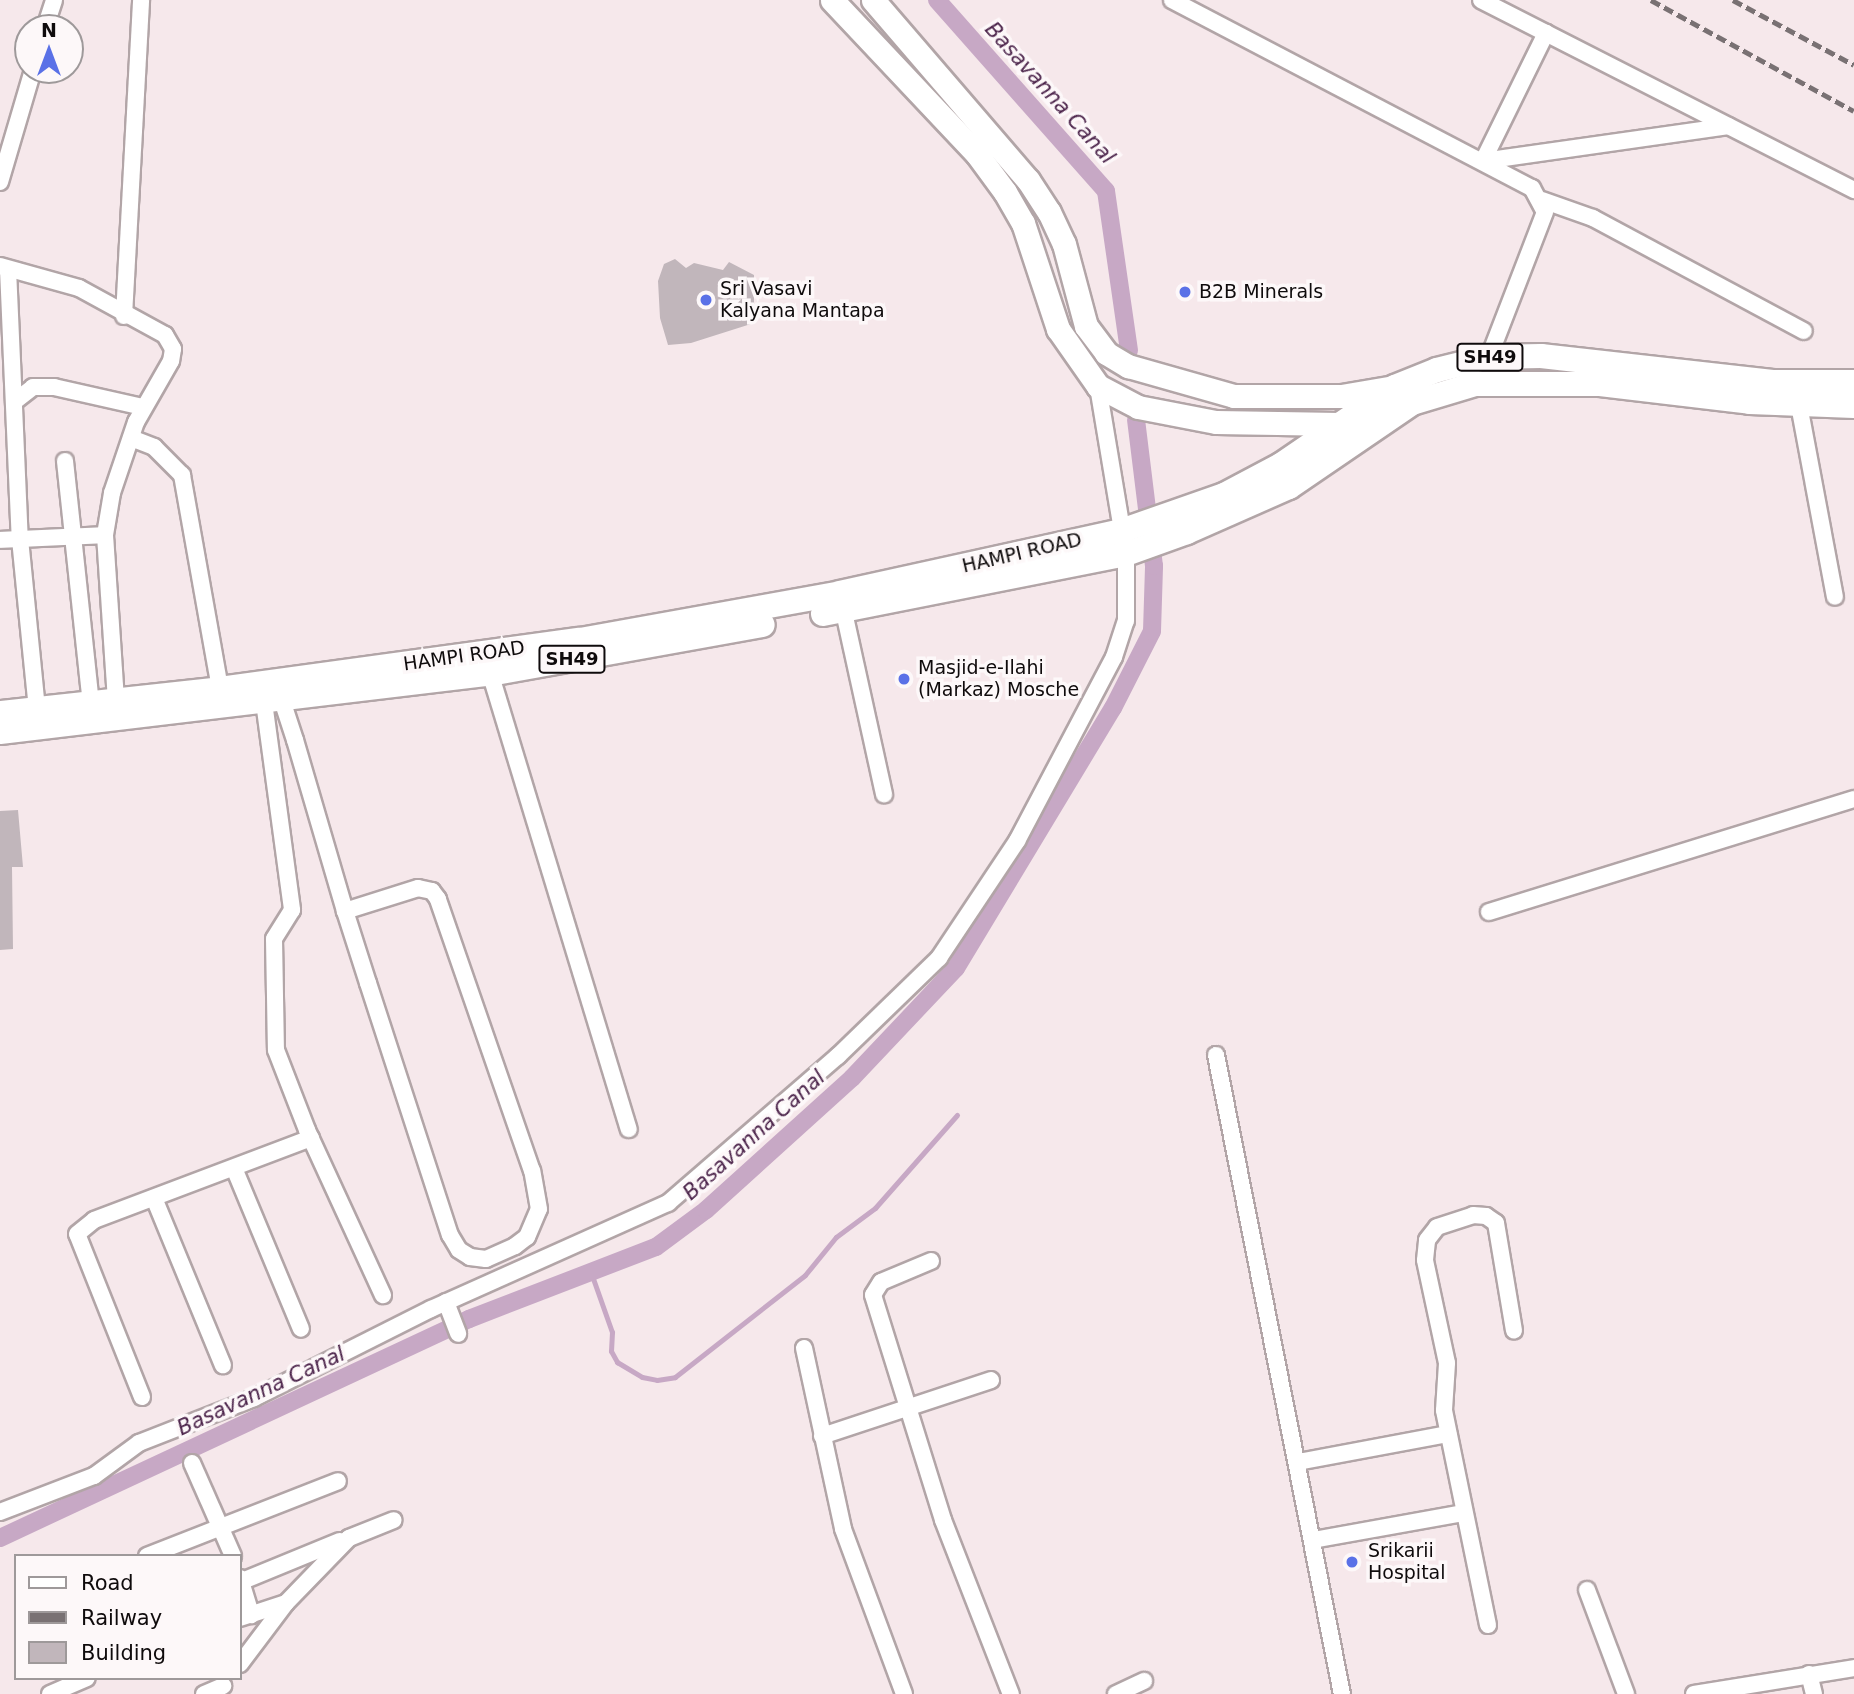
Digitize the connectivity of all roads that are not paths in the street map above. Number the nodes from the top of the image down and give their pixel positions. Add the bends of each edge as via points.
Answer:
1 (141, 0) edge
2 (832, 0) edge
3 (873, 0) edge
4 (1172, 0) edge
5 (1481, 0) edge
6 (1546, 33) junction
7 (29, 84) edge
8 (1729, 126) junction
9 (1483, 161) junction
10 (0, 182) edge
11 (1854, 190) edge
12 (1542, 200) junction
13 (4, 268) edge
14 (124, 316) junction
15 (1804, 331) dead end
16 (1489, 356) junction
17 (1854, 382) edge
18 (1098, 386) junction
19 (1395, 387) junction
20 (14, 402) junction
21 (1799, 405) junction
22 (1854, 406) edge
23 (144, 407) junction
24 (1339, 424) junction
25 (131, 438) junction
26 (65, 461) dead end
27 (1167, 529) junction
28 (105, 535) junction
29 (70, 537) junction
30 (19, 539) junction
31 (0, 540) edge
32 (1129, 540) junction
33 (1835, 597) dead end
34 (842, 602) junction
35 (488, 664) junction
36 (220, 689) junction
37 (274, 695) junction
38 (103, 703) junction
39 (37, 710) junction
40 (0, 713) edge
41 (0, 732) edge
42 (884, 794) dead end
43 (1854, 799) edge
44 (345, 911) junction
45 (1489, 912) dead end
46 (1216, 1055) dead end
47 (629, 1129) dead end
48 (311, 1139) junction
49 (234, 1168) junction
50 (154, 1198) junction
51 (931, 1261) dead end
52 (383, 1295) dead end
53 (448, 1308) junction
54 (302, 1329) dead end
55 (1514, 1330) dead end
56 (458, 1334) dead end
57 (804, 1348) dead end
58 (223, 1364) dead end
59 (991, 1380) dead end
60 (142, 1397) dead end
61 (905, 1406) junction
62 (1448, 1434) junction
63 (822, 1436) junction
64 (1298, 1462) junction
65 (192, 1463) dead end
66 (338, 1481) dead end
67 (0, 1512) edge
68 (1463, 1513) junction
69 (394, 1521) dead end
70 (220, 1525) junction
71 (349, 1538) junction
72 (1313, 1540) junction
73 (152, 1554) edge
74 (232, 1554) edge
75 (242, 1579) edge
76 (1587, 1590) dead end
77 (242, 1592) edge
78 (286, 1603) junction
79 (246, 1616) edge
80 (1488, 1625) dead end
81 (242, 1661) edge
82 (1854, 1668) edge
83 (1809, 1674) junction
84 (80, 1680) edge
85 (1144, 1681) dead end
86 (223, 1686) edge
87 (56, 1687) edge
88 (1111, 1693) edge
89 (204, 1694) edge
90 (904, 1694) edge
91 (1011, 1694) edge
92 (1342, 1694) edge
93 (1626, 1694) edge
94 (1694, 1694) edge
95 (1814, 1694) edge

1 - 14 street
2 - 18 main road via 977,154 1006,192 1023,223 1058,330
3 - 19 main road via 1028,180 1064,244 1086,326 1106,353 1128,366 1234,396 1341,396
4 - 9 street
5 - 6 street
6 - 8 street
6 - 9 street
7 - 10 street
8 - 9 street
8 - 11 street
9 - 12 street via 1532,188
12 - 15 street via 1593,218
12 - 16 street via 1545,212
13 - 14 street via 79,288
13 - 20 street
14 - 23 street via 165,335 173,349 172,361
16 - 17 main road, SH49 via 1542,356 1728,379
16 - 19 main road, SH49
18 - 24 main road via 1138,407 1204,420
18 - 32 street
19 - 24 main road, SH49
20 - 23 street via 33,387 54,387
20 - 30 street
21 - 22 main road, SH49
21 - 27 main road, SH49 via 1600,384 1475,384 1412,403 1289,487
21 - 33 street
23 - 25 street
24 - 27 main road, SH49 via 1280,465
25 - 28 street via 112,493
25 - 36 street via 154,447 182,475
26 - 29 street
27 - 32 main road, SH49
28 - 29 street
28 - 38 street
29 - 30 street
29 - 38 street
30 - 31 street
30 - 39 street
32 - 34 main road, HAMPI ROAD / SH49
32 - 53 street via 1128,601 1114,657 1017,841 939,958 838,1056 668,1203
34 - 35 main road, HAMPI ROAD / SH49
34 - 42 street
35 - 37 main road, HAMPI ROAD / SH49
35 - 47 street
36 - 37 main road, HAMPI ROAD / SH49
36 - 38 main road, HAMPI ROAD / SH49
37 - 41 main road, SH49
37 - 44 street
37 - 48 street via 292,910 274,939 274,1035
38 - 39 main road, HAMPI ROAD / SH49
39 - 40 main road, HAMPI ROAD / SH49
43 - 45 street
44 - 44 street via 418,888 432,891 438,899 532,1171 539,1209 527,1237 515,1246 486,1258 470,1257 450,1235
46 - 64 street
48 - 49 street
48 - 52 street
49 - 50 street
49 - 54 street
50 - 58 street
50 - 60 street via 94,1220 77,1234
51 - 61 street via 881,1282 874,1290
53 - 56 street
53 - 67 street via 254,1398 139,1443 94,1476
55 - 62 street via 1496,1223 1473,1215 1437,1227 1427,1240 1425,1260 1447,1363 1444,1410
57 - 63 street
59 - 61 street
61 - 63 street
61 - 91 street
62 - 64 street
62 - 68 street
63 - 90 street via 843,1529
64 - 72 street
65 - 70 street
66 - 70 street
68 - 72 street
68 - 80 street
69 - 71 street
70 - 73 street
70 - 74 street
71 - 75 street
71 - 78 street
72 - 92 street
76 - 93 street
77 - 79 street
78 - 79 street
78 - 81 street
82 - 83 street
83 - 94 street
83 - 95 street
84 - 87 street
85 - 88 street
86 - 89 street

